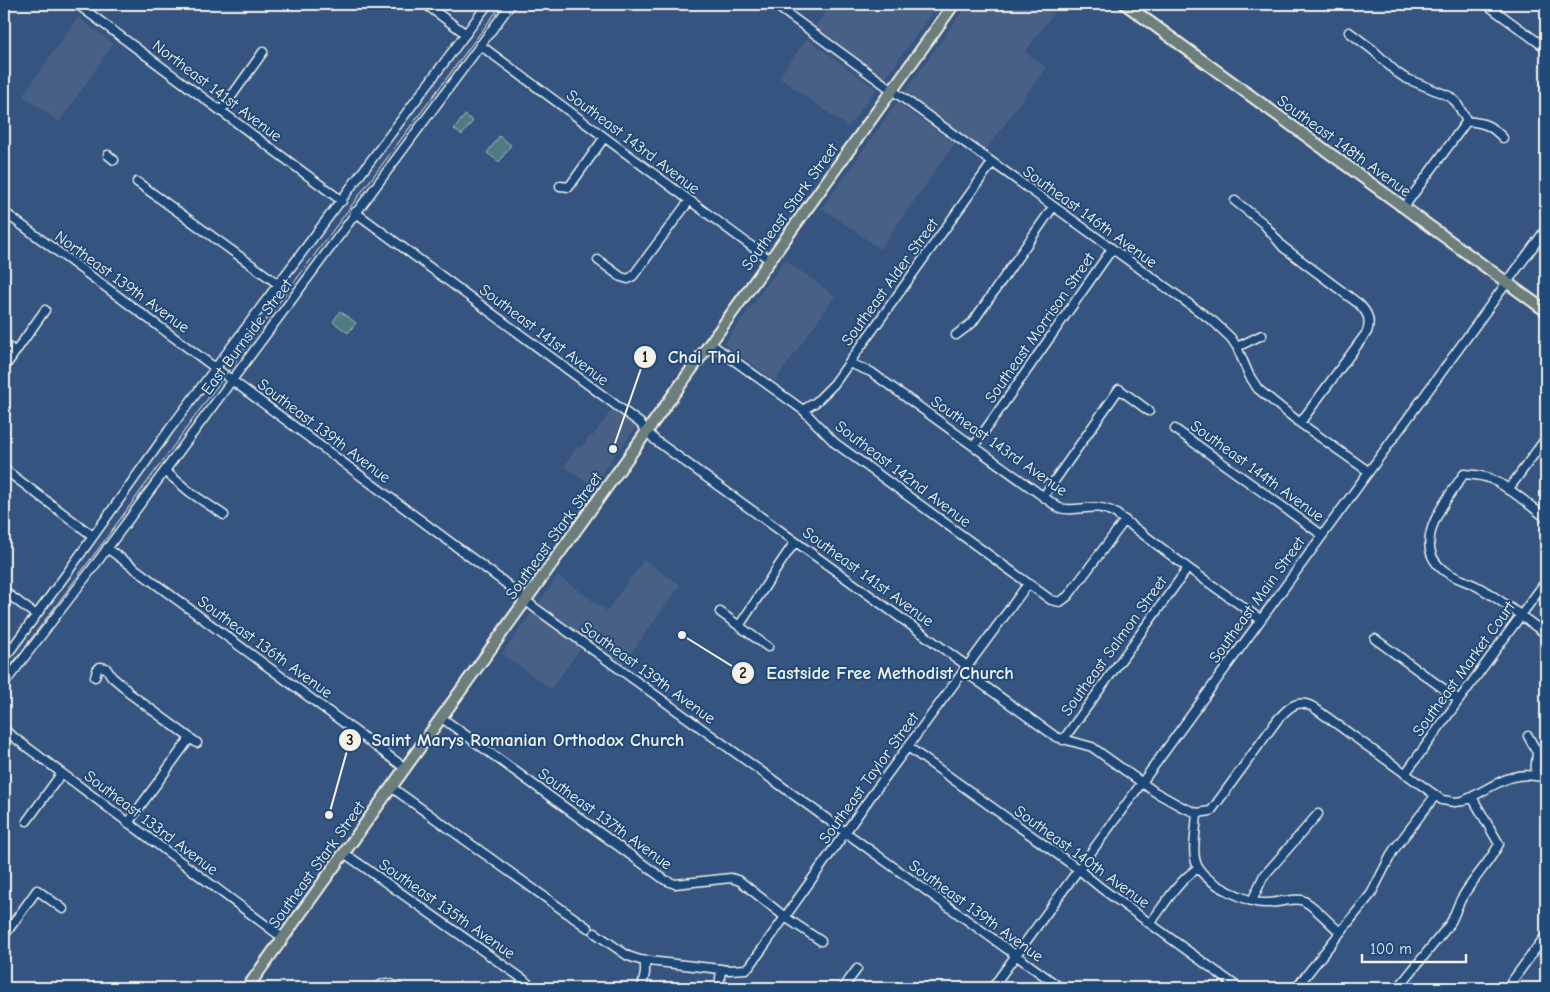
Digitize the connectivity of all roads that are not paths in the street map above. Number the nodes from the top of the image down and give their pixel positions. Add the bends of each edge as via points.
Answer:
1 (77, 4) edge
2 (425, 4) edge
3 (488, 4) edge
4 (510, 4) edge
5 (774, 4) edge
6 (954, 4) edge
7 (1125, 4) edge
8 (1486, 4) edge
9 (1349, 32) dead end
10 (466, 34) junction
11 (480, 45) junction
12 (1546, 48) edge
13 (263, 52) dead end
14 (892, 90) junction
15 (221, 111) junction
16 (1467, 121) junction
17 (604, 138) junction
18 (1503, 138) dead end
19 (992, 163) junction
20 (138, 182) dead end
21 (560, 186) dead end
22 (342, 201) junction
23 (689, 201) junction
24 (1234, 202) dead end
25 (1053, 207) junction
26 (1404, 208) junction
27 (4, 212) edge
28 (355, 212) junction
29 (1546, 229) edge
30 (1112, 249) junction
31 (598, 260) dead end
32 (770, 260) junction
33 (1507, 283) junction
34 (278, 284) junction
35 (45, 310) dead end
36 (1546, 311) edge
37 (956, 335) dead end
38 (1262, 335) dead end
39 (4, 343) edge
40 (711, 344) junction
41 (1237, 347) junction
42 (15, 352) junction
43 (849, 363) junction
44 (4, 368) edge
45 (215, 368) junction
46 (224, 374) joint
47 (232, 380) junction
48 (803, 410) junction
49 (1149, 411) dead end
50 (1300, 423) junction
51 (1175, 429) dead end
52 (647, 432) junction
53 (1546, 438) edge
54 (974, 446) junction
55 (4, 469) edge
56 (165, 471) junction
57 (1368, 471) junction
58 (1508, 490) junction
59 (1043, 496) junction
60 (224, 515) dead end
61 (1546, 518) edge
62 (1125, 520) junction
63 (1322, 535) junction
64 (93, 536) junction
65 (795, 542) junction
66 (108, 548) junction
67 (1188, 568) junction
68 (1546, 581) edge
69 (1028, 584) junction
70 (4, 590) edge
71 (526, 600) junction
72 (720, 612) dead end
73 (36, 615) junction
74 (1521, 616) junction
75 (1260, 619) junction
76 (739, 626) junction
77 (1546, 634) edge
78 (1375, 639) dead end
79 (768, 647) dead end
80 (4, 659) edge
81 (966, 668) junction
82 (95, 677) dead end
83 (4, 684) edge
84 (1459, 700) junction
85 (442, 718) junction
86 (4, 730) edge
87 (1528, 736) dead end
88 (1063, 740) junction
89 (908, 747) junction
90 (405, 768) junction
91 (61, 774) junction
92 (1405, 774) junction
93 (1535, 775) junction
94 (1546, 778) edge
95 (1142, 782) junction
96 (392, 787) junction
97 (1435, 796) junction
98 (1472, 797) junction
99 (1197, 813) junction
100 (1318, 814) dead end
101 (27, 822) dead end
102 (128, 823) junction
103 (845, 834) junction
104 (344, 853) junction
105 (1198, 868) junction
106 (1078, 869) junction
107 (1252, 901) junction
108 (63, 909) dead end
109 (786, 917) junction
110 (1150, 924) junction
111 (1340, 932) junction
112 (1546, 935) edge
113 (4, 936) edge
114 (283, 938) junction
115 (821, 941) dead end
116 (1015, 956) junction
117 (645, 961) junction
118 (721, 969) junction
119 (857, 969) dead end
120 (247, 988) edge
121 (377, 988) edge
122 (399, 988) edge
123 (533, 988) edge
124 (642, 988) edge
125 (719, 988) edge
126 (843, 988) edge
127 (992, 988) edge
128 (1061, 988) edge
129 (1239, 988) edge
130 (1296, 988) edge
131 (1398, 988) edge
132 (1507, 988) edge

1 - 15 street, Northeast 141st Avenue
2 - 10 street
3 - 10 street, East Burnside Street
4 - 11 street, East Burnside Street
5 - 14 street, Southeast 146th Avenue
6 - 14 main road, Southeast Stark Street
7 - 26 main road, Southeast 148th Avenue
8 - 12 street
9 - 16 street via 1405,78 1449,96
10 - 22 street, East Burnside Street
11 - 17 street, Southeast 143rd Avenue
11 - 28 street, East Burnside Street
13 - 15 street
14 - 19 street, Southeast 146th Avenue
14 - 32 main road, Southeast Stark Street
15 - 22 street, Northeast 141st Avenue
16 - 18 street via 1487,125
16 - 26 street
17 - 21 street via 569,187
17 - 23 street, Southeast 143rd Avenue
19 - 25 street, Southeast 146th Avenue
19 - 43 street, Southeast Alder Street
20 - 34 street
22 - 34 street, East Burnside Street
23 - 31 street via 633,276 628,279 621,277
23 - 32 street, Southeast 143rd Avenue
24 - 50 street via 1263,223 1283,247 1359,304 1368,316 1367,332
25 - 30 street, Southeast 146th Avenue
25 - 37 street via 972,324
26 - 33 main road, Southeast 148th Avenue
27 - 45 street, Northeast 139th Avenue
28 - 47 street, East Burnside Street
28 - 52 street, Southeast 141st Avenue via 640,423
29 - 33 street, Southeast Main Street
30 - 41 street, Southeast 146th Avenue via 1214,322
30 - 54 street, Southeast Morrison Street
32 - 40 main road, Southeast Stark Street
33 - 36 main road, Southeast 148th Avenue
33 - 57 street, Southeast Main Street
34 - 45 street, East Burnside Street
35 - 42 street
38 - 41 street
39 - 42 street
40 - 48 street, Southeast 142nd Avenue
40 - 52 main road, Southeast Stark Street
41 - 50 street, Southeast 146th Avenue via 1258,389
42 - 44 street
43 - 48 street, Southeast Alder Street via 825,394
43 - 54 street, Southeast 143rd Avenue via 871,372
45 - 46 street, Northeast 139th Avenue
45 - 64 street, East Burnside Street
46 - 47 street, Southeast 139th Avenue
47 - 56 street, East Burnside Street
47 - 71 street, Southeast 139th Avenue
48 - 69 street, Southeast 142nd Avenue via 835,443
49 - 59 street via 1118,389
50 - 57 street, Southeast 146th Avenue
51 - 63 street, Southeast 144th Avenue
52 - 65 street, Southeast 141st Avenue
52 - 71 main road, Southeast Stark Street
53 - 58 street
54 - 59 street, Southeast 143rd Avenue
55 - 64 street
56 - 60 street
56 - 66 street, East Burnside Street
57 - 63 street, Southeast Main Street
58 - 61 street
58 - 74 street via 1492,479 1464,474 1435,518 1429,541 1432,555 1441,569 1481,588
59 - 62 street, Southeast 143rd Avenue via 1059,508 1107,508
62 - 67 street, Southeast 143rd Avenue
62 - 69 street, Southeast 142nd Avenue via 1068,596 1060,602 1051,600
63 - 75 street, Southeast Main Street
64 - 73 street, East Burnside Street
65 - 76 street
65 - 81 street, Southeast 141st Avenue
66 - 83 street, East Burnside Street
66 - 90 street, Southeast 136th Avenue
67 - 75 street, Southeast 143rd Avenue
67 - 88 street, Southeast Salmon Street
68 - 74 street, Southeast Market Court
69 - 81 street, Southeast Taylor Street
70 - 73 street
71 - 85 main road, Southeast Stark Street
71 - 103 street, Southeast 139th Avenue
72 - 76 street
73 - 80 street, East Burnside Street
74 - 77 street
74 - 84 street, Southeast Market Court
75 - 95 street, Southeast Main Street
76 - 79 street
78 - 84 street
81 - 88 street, Southeast 141st Avenue via 968,674
81 - 89 street, Southeast Taylor Street
82 - 102 street via 96,670 106,668 128,693 194,741
84 - 92 street, Southeast Market Court
85 - 90 main road, Southeast Stark Street
85 - 109 street, Southeast 137th Avenue via 665,880 675,884 731,878 740,881
86 - 91 street, Southeast 133rd Avenue
87 - 93 street via 1537,752
88 - 95 street, Southeast 141st Avenue via 1092,747
89 - 103 street, Southeast Taylor Street
89 - 106 street, Southeast 140th Avenue
90 - 96 main road, Southeast Stark Street
91 - 101 street
91 - 102 street, Southeast 133rd Avenue
92 - 97 street
92 - 99 street via 1309,705 1294,704 1286,710 1211,811
93 - 94 street
93 - 98 street via 1504,779
95 - 99 street, Southeast 141st Avenue via 1169,801
95 - 106 street, Southeast Main Street
96 - 104 main road, Southeast Stark Street
96 - 117 street via 628,956
97 - 98 street via 1455,802
97 - 111 street via 1393,851 1371,894
98 - 131 street via 1500,844 1463,896 1454,917
99 - 105 street via 1194,854
100 - 107 street via 1263,877
102 - 114 street, Southeast 133rd Avenue
103 - 109 street, Southeast Taylor Street
103 - 116 street, Southeast 139th Avenue
104 - 114 main road, Southeast Stark Street
104 - 123 street, Southeast 135th Avenue
105 - 107 street via 1218,886
105 - 110 street via 1179,885
106 - 110 street, Southeast 140th Avenue
106 - 116 street, Southeast Main Street
107 - 111 street via 1265,904 1300,900 1310,904
108 - 113 street via 37,890
109 - 115 street
109 - 118 street, Southeast Taylor Street via 750,966 740,970
110 - 129 street, Southeast 140th Avenue
111 - 130 street
112 - 132 street
114 - 120 main road, Southeast Stark Street
116 - 127 street, Southeast Main Street
116 - 128 street, Southeast 139th Avenue
117 - 118 street
117 - 124 street
118 - 125 street
119 - 126 street
121 - 122 street via 386,982

